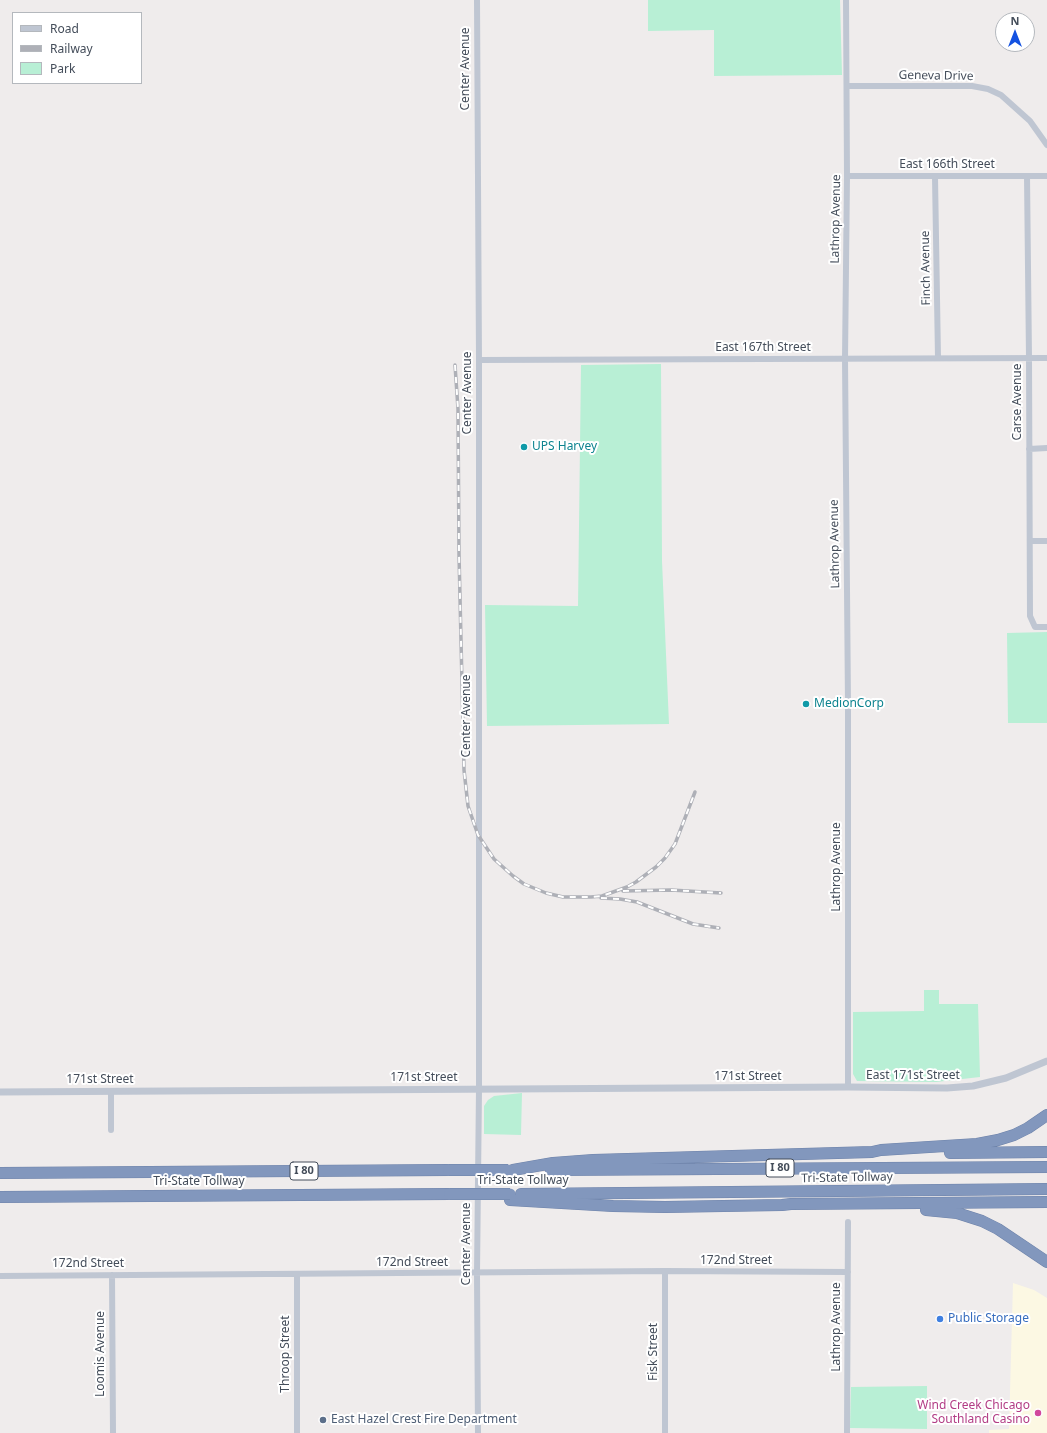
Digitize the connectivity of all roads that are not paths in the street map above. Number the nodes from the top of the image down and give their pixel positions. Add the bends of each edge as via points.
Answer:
1 (477, 0) edge
2 (846, 0) edge
3 (848, 86) junction
4 (1047, 145) edge
5 (847, 176) junction
6 (1027, 176) junction
7 (1047, 176) edge
8 (935, 177) junction
9 (938, 358) junction
10 (1029, 358) junction
11 (1047, 358) edge
12 (845, 359) junction
13 (479, 360) junction
14 (1047, 448) edge
15 (1029, 449) junction
16 (1030, 541) junction
17 (1047, 541) edge
18 (1047, 627) edge
19 (1047, 1061) edge
20 (848, 1087) junction
21 (479, 1089) junction
22 (111, 1091) junction
23 (0, 1092) edge
24 (1047, 1115) edge
25 (111, 1130) dead end
26 (872, 1152) junction
27 (1047, 1152) edge
28 (1047, 1167) edge
29 (511, 1170) junction
30 (0, 1172) edge
31 (1047, 1189) edge
32 (0, 1197) edge
33 (510, 1197) junction
34 (1047, 1202) edge
35 (782, 1205) junction
36 (848, 1222) dead end
37 (1047, 1262) edge
38 (665, 1272) junction
39 (848, 1272) junction
40 (477, 1273) junction
41 (297, 1274) junction
42 (112, 1275) junction
43 (0, 1276) edge
44 (113, 1433) edge
45 (297, 1433) edge
46 (478, 1433) edge
47 (665, 1433) edge
48 (847, 1433) edge

1 - 13 street, Center Avenue
2 - 3 street, Lathrop Avenue
3 - 4 street, Geneva Drive via 972,86 988,89 1001,95 1030,121
3 - 5 street, Lathrop Avenue
5 - 8 street, East 166th Street
5 - 12 street, Lathrop Avenue
6 - 7 street, East 166th Street
6 - 8 street, East 166th Street
6 - 10 street, Carse Avenue
8 - 9 street, Finch Avenue
9 - 10 street, East 167th Street
9 - 12 street, East 167th Street
10 - 11 street, East 167th Street
10 - 15 street, Carse Avenue
12 - 13 street, East 167th Street
12 - 20 street, Lathrop Avenue
13 - 21 street, Center Avenue
14 - 15 street
15 - 16 street, Carse Avenue
16 - 17 street
16 - 18 street, Carse Avenue via 1030,616 1035,627
19 - 20 street, East 171st Street via 1006,1078 972,1086
20 - 21 street, 171st Street
21 - 22 street, 171st Street
21 - 40 street, Center Avenue
22 - 23 street, 171st Street
22 - 25 street
24 - 26 highway via 1021,1132 991,1142
26 - 27 highway
26 - 29 highway via 593,1160
28 - 29 highway, Tri-State Tollway / I 80
29 - 30 highway, Tri-State Tollway / I 80, bridge
31 - 33 highway, Tri-State Tollway / I 80
32 - 33 highway, Tri-State Tollway / I 80, bridge via 453,1194
33 - 35 highway via 628,1207
34 - 35 highway
35 - 37 highway via 936,1210 957,1213 992,1226
36 - 39 street, Lathrop Avenue
38 - 39 street, 172nd Street
38 - 40 street, 172nd Street
38 - 47 street, Fisk Street
39 - 48 street, Lathrop Avenue
40 - 41 street, 172nd Street
40 - 46 street, Center Avenue
41 - 42 street, 172nd Street
41 - 45 street, Throop Street
42 - 43 street, 172nd Street
42 - 44 street, Loomis Avenue

